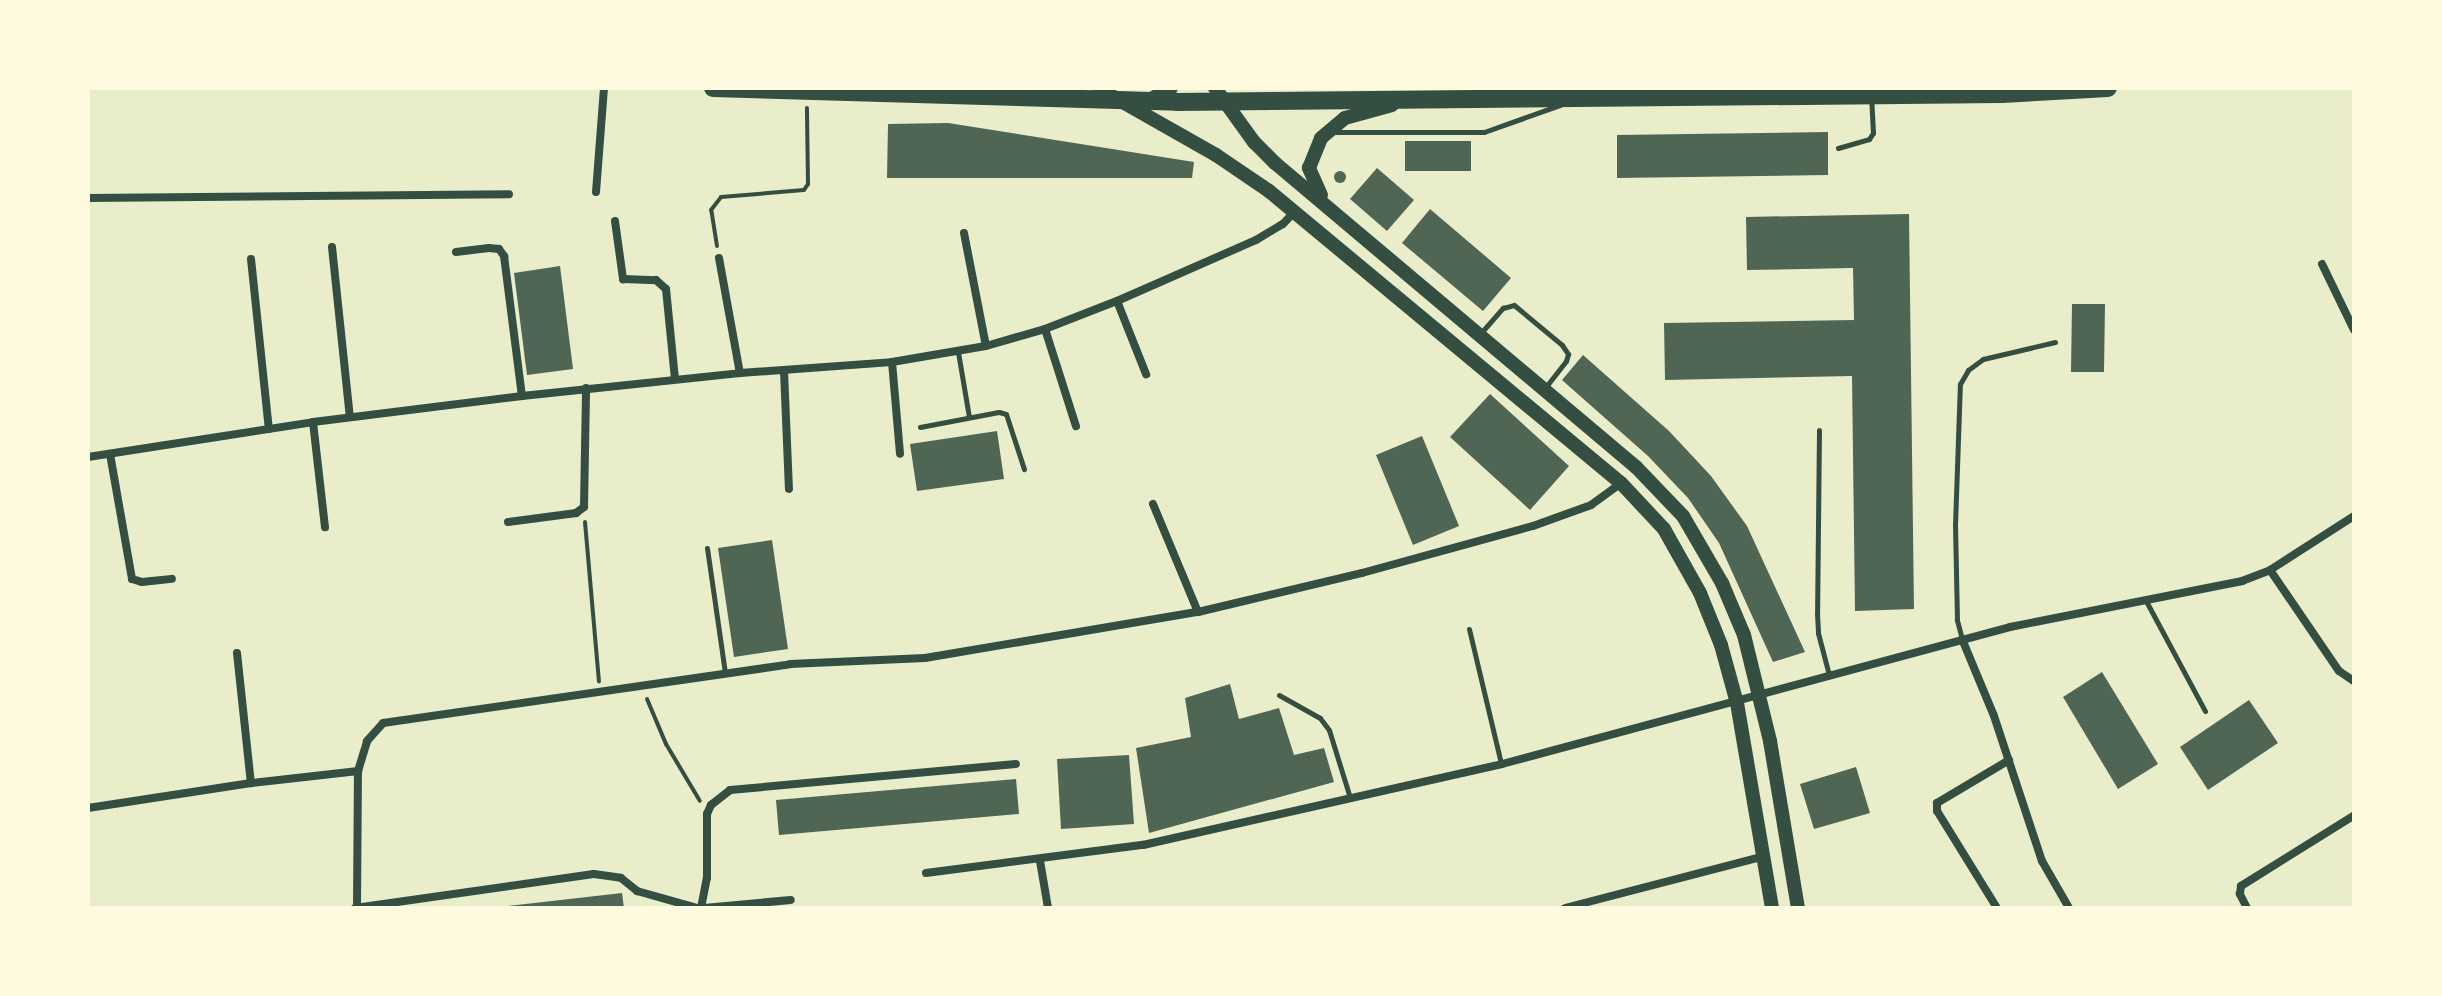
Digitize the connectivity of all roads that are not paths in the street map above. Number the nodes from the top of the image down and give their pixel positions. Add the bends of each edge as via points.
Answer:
1 (604, 88) edge
2 (713, 88) edge
3 (1098, 88) edge
4 (1171, 88) edge
5 (2108, 88) edge
6 (806, 90) edge
7 (1219, 94) edge
8 (1871, 94) junction
9 (1584, 96) junction
10 (1422, 97) junction
11 (1122, 102) junction
12 (1326, 132) junction
13 (1838, 148) dead end
14 (596, 192) dead end
15 (509, 194) dead end
16 (88, 198) edge
17 (1294, 212) junction
18 (1338, 217) junction
19 (615, 221) dead end
20 (964, 233) dead end
21 (332, 247) dead end
22 (456, 252) dead end
23 (719, 258) road end
24 (251, 259) dead end
25 (2322, 264) dead end
26 (1117, 301) junction
27 (1045, 329) junction
28 (2354, 330) edge
29 (1479, 335) junction
30 (2055, 342) dead end
31 (986, 346) junction
32 (958, 352) junction
33 (892, 362) junction
34 (784, 371) junction
35 (740, 373) junction
36 (1146, 374) dead end
37 (675, 379) junction
38 (586, 388) junction
39 (1544, 389) junction
40 (522, 396) junction
41 (350, 417) junction
42 (969, 417) junction
43 (313, 422) junction
44 (1076, 426) dead end
45 (920, 427) dead end
46 (269, 429) junction
47 (1819, 430) dead end
48 (110, 454) junction
49 (900, 454) dead end
50 (88, 457) edge
51 (1024, 469) dead end
52 (1621, 483) junction
53 (789, 489) dead end
54 (1153, 504) dead end
55 (2354, 516) edge
56 (508, 522) dead end
57 (325, 527) dead end
58 (707, 548) dead end
59 (2270, 570) junction
60 (172, 579) dead end
61 (2146, 600) junction
62 (1198, 612) junction
63 (1469, 629) dead end
64 (1962, 639) junction
65 (237, 653) dead end
66 (725, 674) junction
67 (1830, 676) junction
68 (2354, 681) edge
69 (1279, 695) dead end
70 (1761, 695) junction
71 (1737, 703) junction
72 (2205, 711) dead end
73 (2009, 760) junction
74 (1016, 764) dead end
75 (1502, 764) junction
76 (358, 771) junction
77 (251, 783) junction
78 (1350, 798) junction
79 (88, 808) edge
80 (2353, 816) edge
81 (1764, 856) junction
82 (1040, 861) junction
83 (926, 873) dead end
84 (791, 900) dead end
85 (356, 908) edge
86 (701, 908) edge
87 (1048, 908) edge
88 (1565, 908) edge
89 (1772, 908) edge
90 (1798, 908) edge
91 (1997, 908) edge
92 (2069, 908) edge
93 (2247, 908) edge

1 - 14 street
2 - 6 highway
3 - 11 main road
4 - 11 main road via 1160,97
5 - 8 highway
6 - 11 highway
7 - 10 highway
7 - 11 highway
7 - 18 main road via 1254,142
8 - 9 highway
8 - 13 lane via 1873,133
9 - 10 highway
9 - 12 lane via 1490,131
10 - 12 main road via 1345,118
11 - 17 main road via 1238,168
12 - 18 main road via 1315,146 1309,173
15 - 16 street
17 - 26 street via 1256,240
17 - 52 main road
18 - 29 main road
19 - 37 street via 623,279 656,280 666,289
20 - 31 street
21 - 41 street
22 - 40 street via 489,248 504,256
23 - 35 street
24 - 46 street
25 - 28 street
26 - 27 street
26 - 36 street
27 - 31 street
27 - 44 street
29 - 39 main road
29 - 39 lane via 1508,304 1514,305 1568,354
30 - 64 lane via 1983,359 1960,384 1955,525
31 - 32 street
32 - 33 street
32 - 42 lane
33 - 34 street
33 - 49 street
34 - 35 street
34 - 53 street
35 - 37 street
37 - 38 street
38 - 40 street
38 - 56 street via 584,507 576,513
39 - 70 main road via 1636,467 1683,516 1732,607
40 - 41 street
41 - 43 street
42 - 45 lane
42 - 51 lane via 1006,414
43 - 46 street
43 - 57 street
46 - 48 street
47 - 67 lane via 1817,613
48 - 50 street
48 - 60 street via 132,579
52 - 62 street via 1591,505 1533,526
52 - 71 main road via 1664,529 1681,556 1711,617
54 - 62 street
55 - 59 street
58 - 66 lane
59 - 61 street via 2242,581
59 - 68 street via 2339,671
61 - 64 street
61 - 72 lane
62 - 66 street via 925,658 823,661
63 - 75 lane
64 - 67 street
64 - 73 street
65 - 77 street
66 - 76 street via 383,723 367,741
67 - 70 street
69 - 78 lane via 1320,718 1329,730
70 - 71 street
70 - 90 main road
71 - 75 street
71 - 81 main road
73 - 91 street via 1937,803
73 - 92 street via 2042,861
74 - 86 street via 743,786 720,796 707,814 707,878
75 - 78 street
76 - 77 street
76 - 85 street
77 - 79 street
78 - 82 street via 1143,845
80 - 93 street via 2241,886
81 - 88 street
81 - 89 main road
82 - 83 street
82 - 87 street
84 - 86 street
85 - 86 street via 594,874 621,878 647,895

